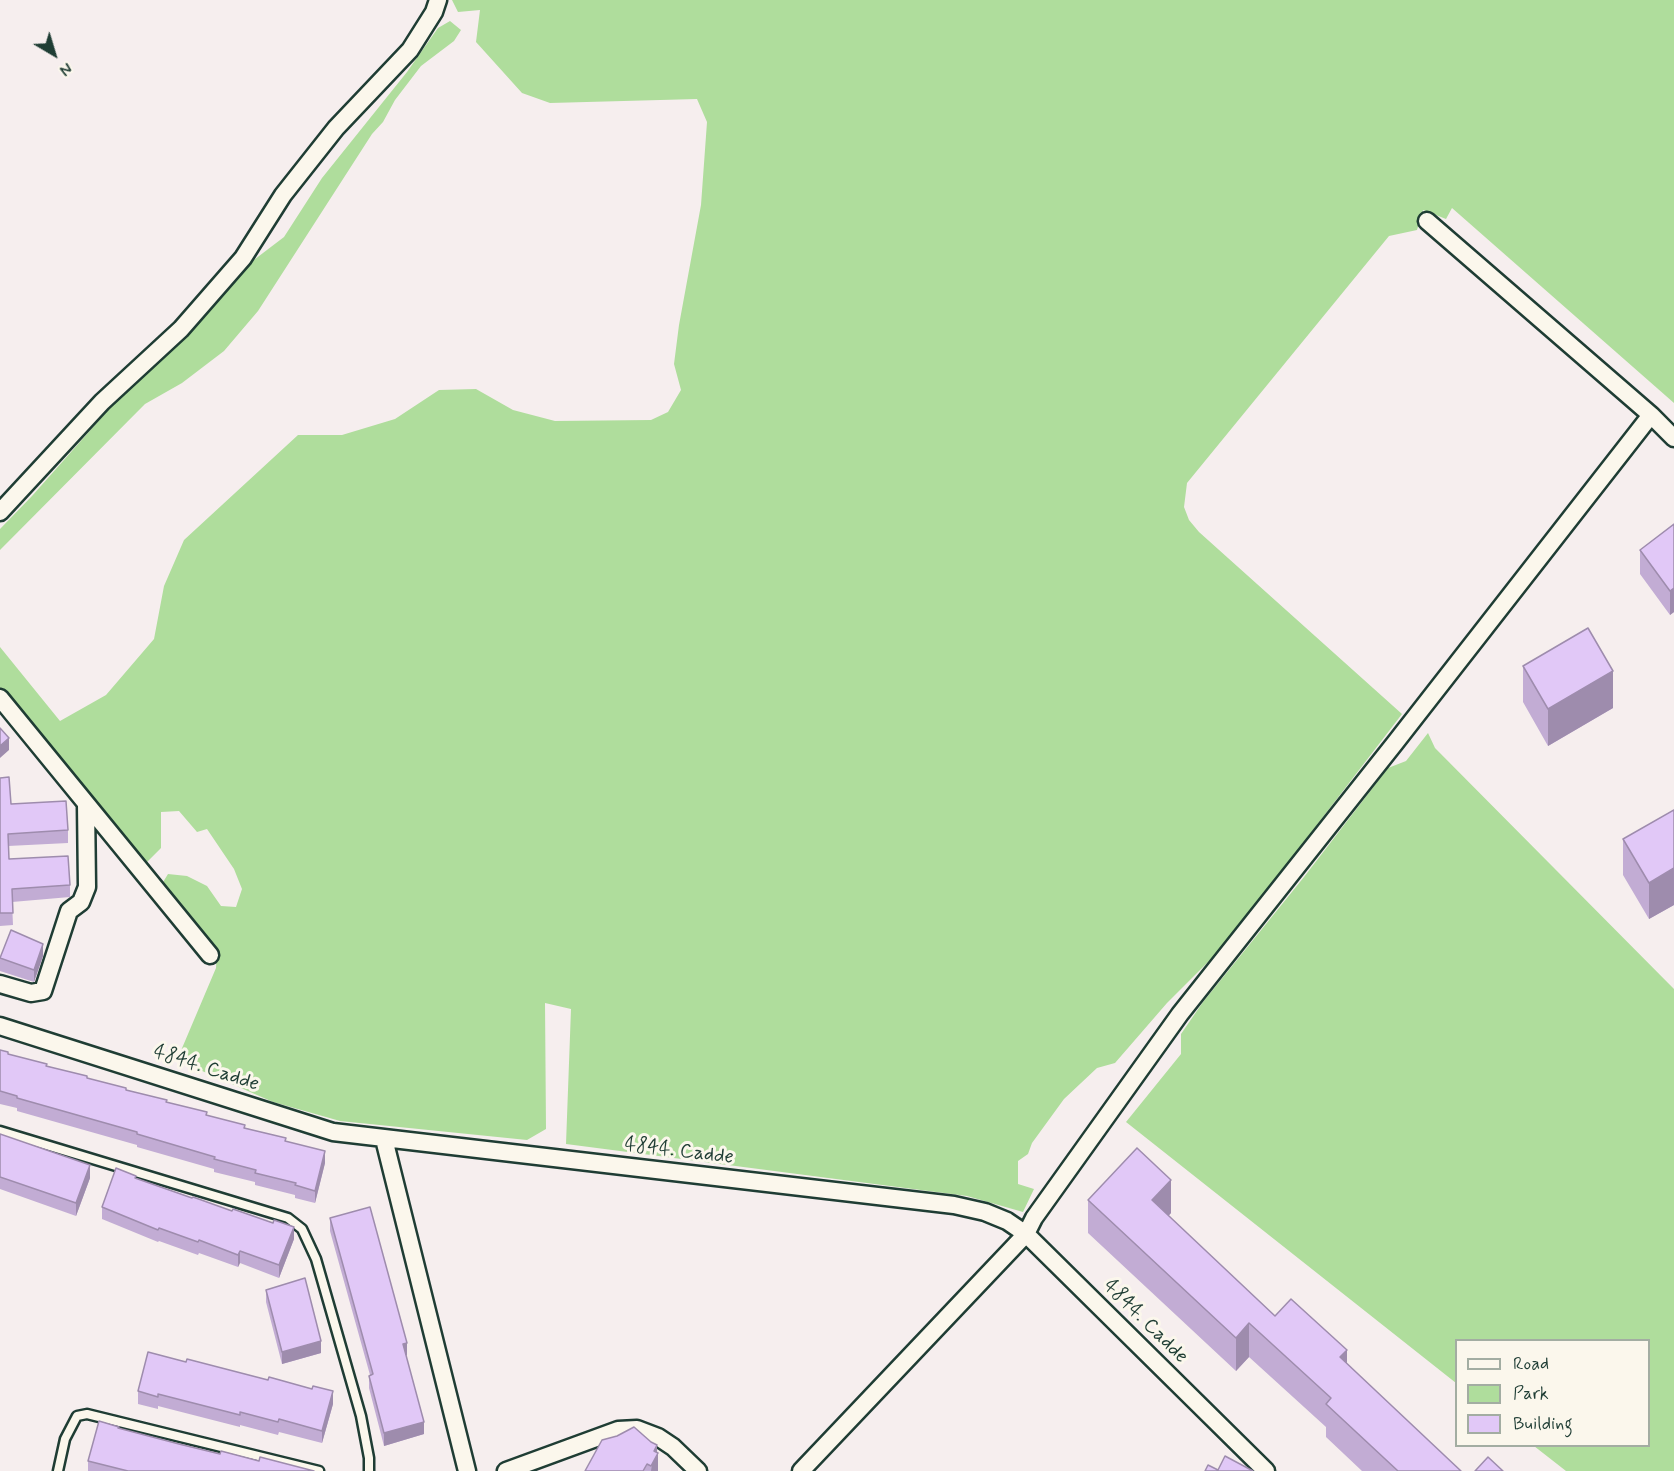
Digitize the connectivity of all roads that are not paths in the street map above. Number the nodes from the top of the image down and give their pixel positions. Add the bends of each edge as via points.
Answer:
1 (438, 0) edge
2 (1427, 221) dead end
3 (1650, 416) junction
4 (1674, 438) edge
5 (0, 512) edge
6 (0, 698) edge
7 (86, 804) junction
8 (210, 955) dead end
9 (0, 984) edge
10 (0, 1026) edge
11 (0, 1131) edge
12 (384, 1139) junction
13 (1026, 1234) junction
14 (58, 1471) edge
15 (319, 1471) edge
16 (369, 1471) edge
17 (467, 1471) edge
18 (506, 1471) edge
19 (698, 1471) edge
20 (801, 1471) edge
21 (1266, 1471) edge

1 - 5 street via 410,50 336,128 283,195 243,258 181,329 102,402
2 - 3 street
3 - 4 street
3 - 13 street via 1180,1014
6 - 7 street
7 - 8 street
7 - 9 street via 87,887 81,902 69,911 43,991 31,993
10 - 12 street, 4844. Cadde via 333,1132
11 - 16 lane via 288,1218 302,1229 316,1259 361,1416
12 - 13 street, 4844. Cadde via 954,1205 985,1212
12 - 17 street
13 - 20 street
13 - 21 street, 4844. Cadde
14 - 15 lane via 65,1439 77,1416 87,1414
18 - 19 street via 618,1430 637,1429 673,1447

